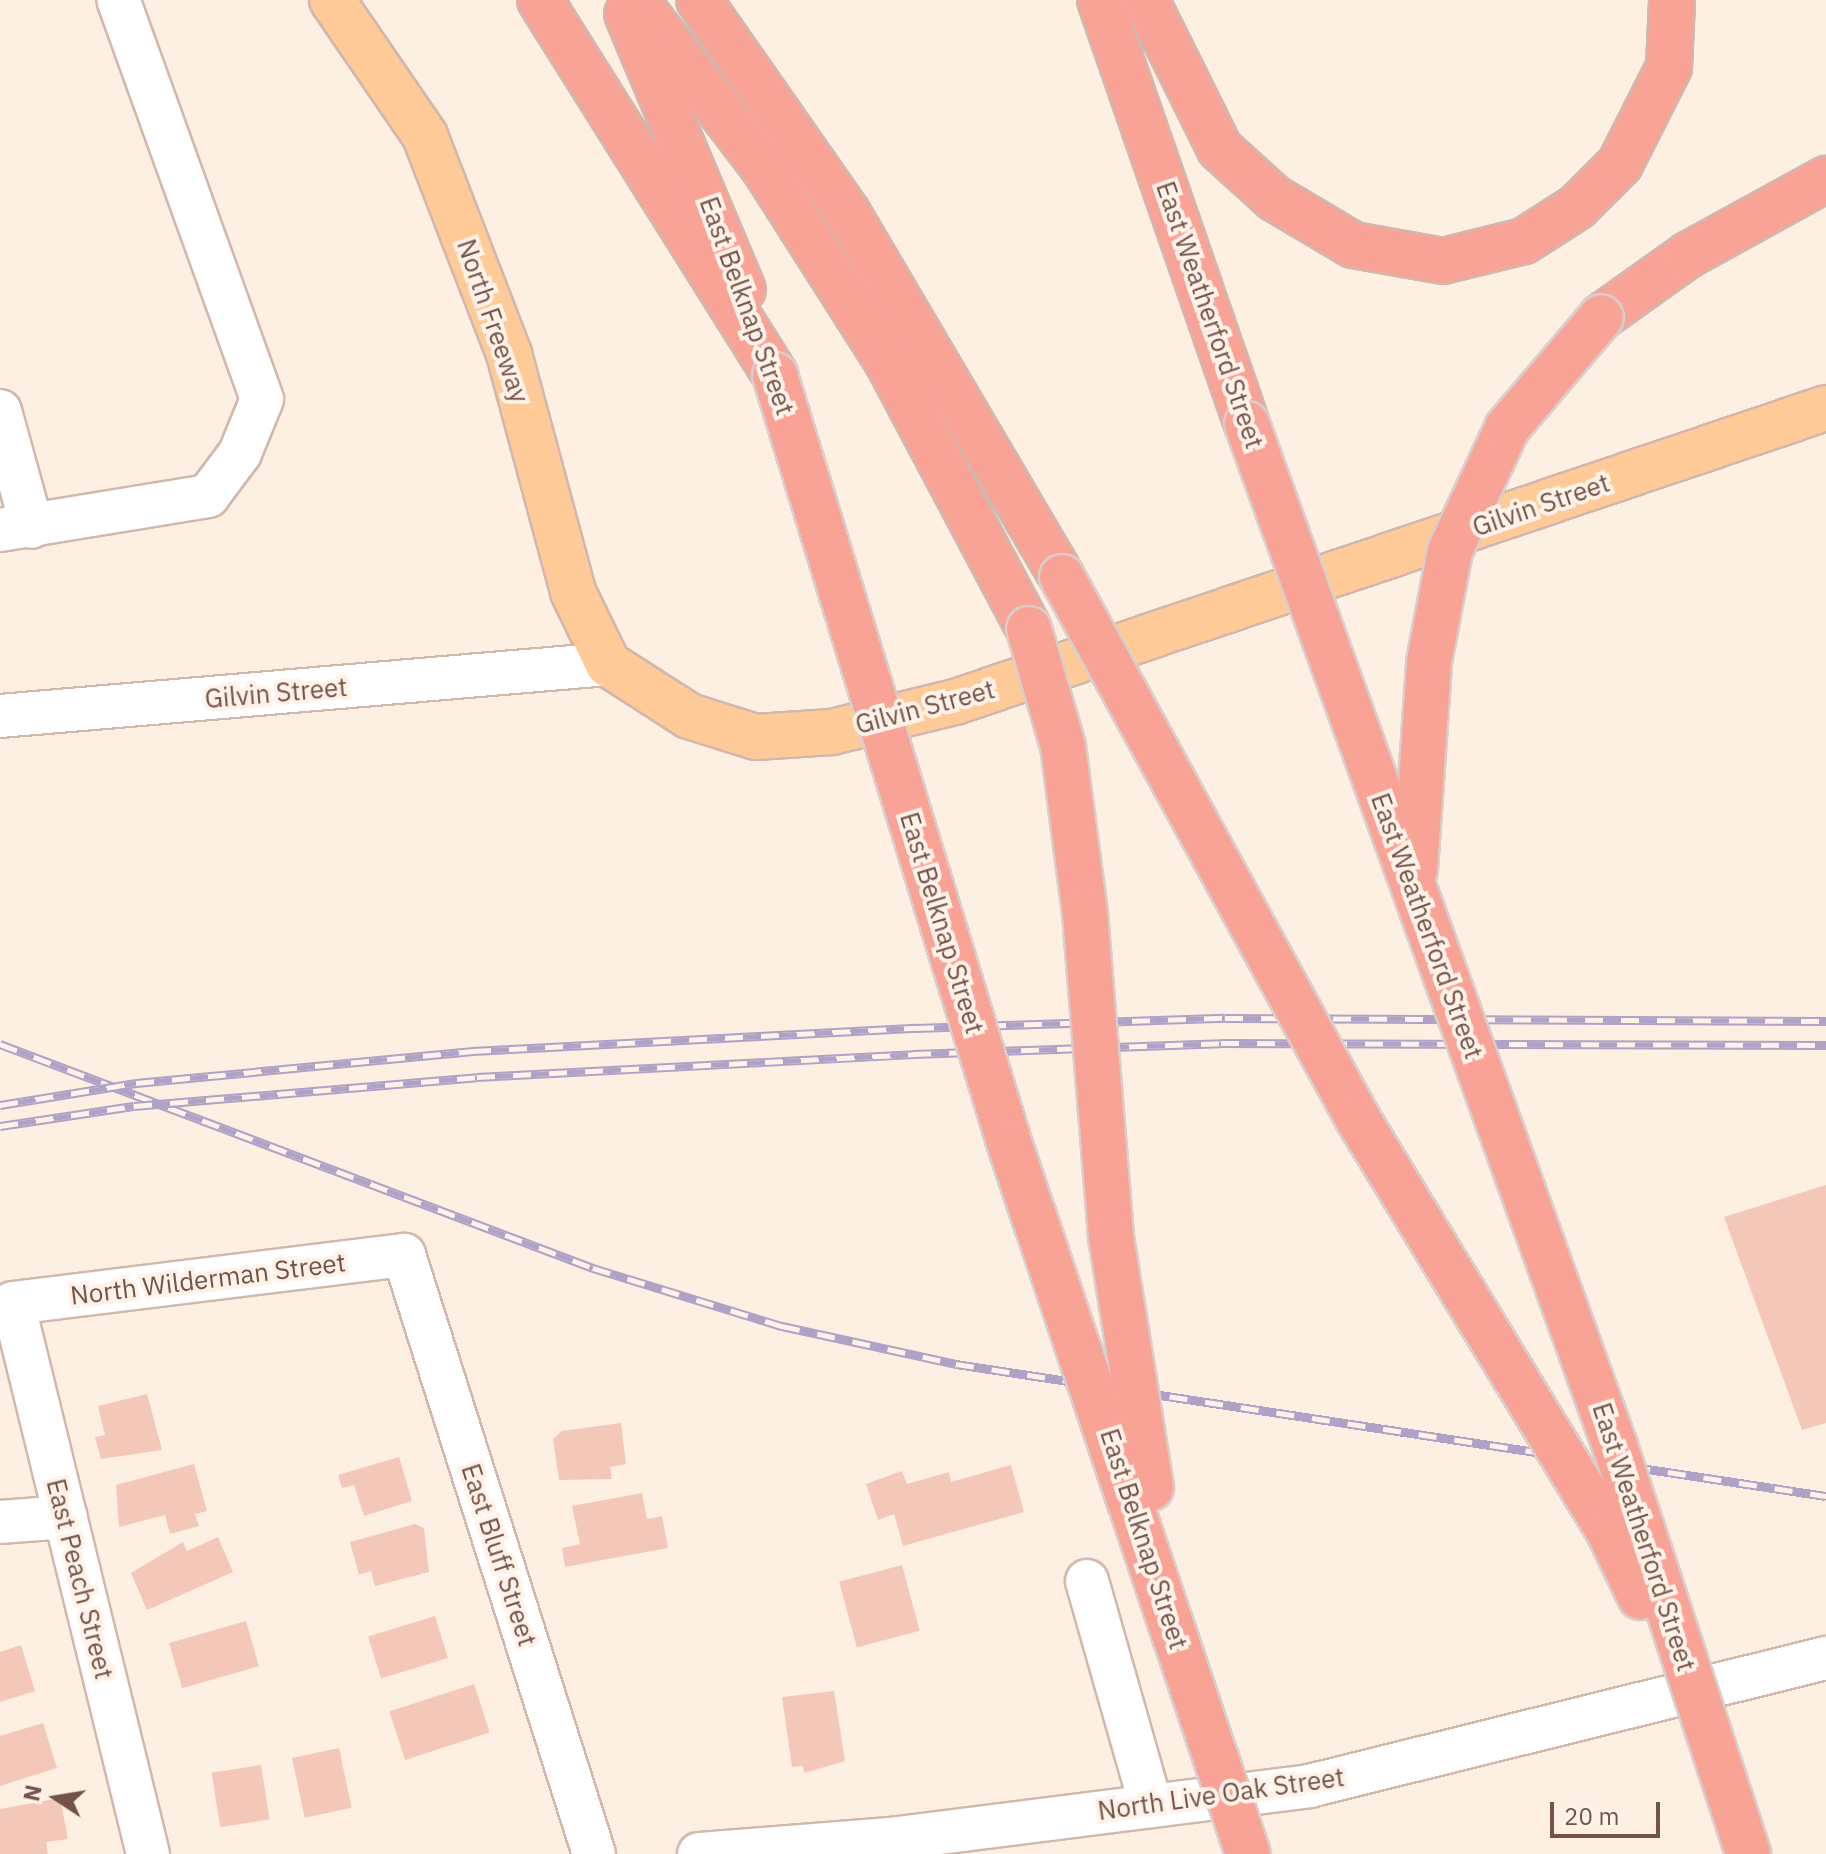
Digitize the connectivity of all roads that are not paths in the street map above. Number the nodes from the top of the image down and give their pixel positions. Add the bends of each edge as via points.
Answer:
1 (118, 0) edge
2 (332, 0) edge
3 (540, 0) edge
4 (620, 0) edge
5 (636, 0) edge
6 (699, 0) edge
7 (1100, 0) edge
8 (1146, 0) edge
9 (1672, 0) edge
10 (1826, 179) edge
11 (775, 375) junction
12 (1826, 408) edge
13 (0, 411) edge
14 (16, 529) edge
15 (608, 664) junction
16 (0, 716) edge
17 (1414, 892) junction
18 (404, 1255) joint
19 (13, 1303) joint
20 (66, 1517) junction
21 (0, 1522) edge
22 (1087, 1581) dead end
23 (1826, 1658) edge
24 (1201, 1709) junction
25 (1151, 1806) junction
26 (148, 1854) edge
27 (594, 1854) edge
28 (699, 1854) edge
29 (1248, 1854) edge
30 (1748, 1854) edge

1 - 14 street via 262,399 240,453 208,496
2 - 15 main road, North Freeway via 425,136 509,354 573,592
3 - 11 highway
4 - 11 highway, East Belknap Street via 707,196
5 - 24 highway, bridge via 764,168 887,361 1029,629 1063,746 1075,827 1127,1355
6 - 30 highway, bridge via 847,212 999,463 1358,1119 1609,1532
7 - 17 highway, East Weatherford Street, bridge
8 - 9 highway via 1220,149 1274,198 1353,245 1443,261 1524,241 1577,207 1620,164 1669,67
10 - 17 highway, bridge via 1688,255 1601,317 1507,428 1450,551 1429,662
11 - 24 highway, East Belknap Street, bridge via 1010,1145
12 - 15 main road, Gilvin Street via 955,702 832,732 756,737 689,716
13 - 14 street
15 - 16 street, Gilvin Street
17 - 30 highway, East Weatherford Street, bridge via 1615,1446
18 - 19 street, North Wilderman Street
18 - 27 street, East Bluff Street
19 - 20 street, East Peach Street
20 - 21 street
20 - 26 street, East Peach Street
22 - 25 street
23 - 25 street, North Live Oak Street via 1309,1786
24 - 29 highway, East Belknap Street, bridge
25 - 28 street, North Live Oak Street

